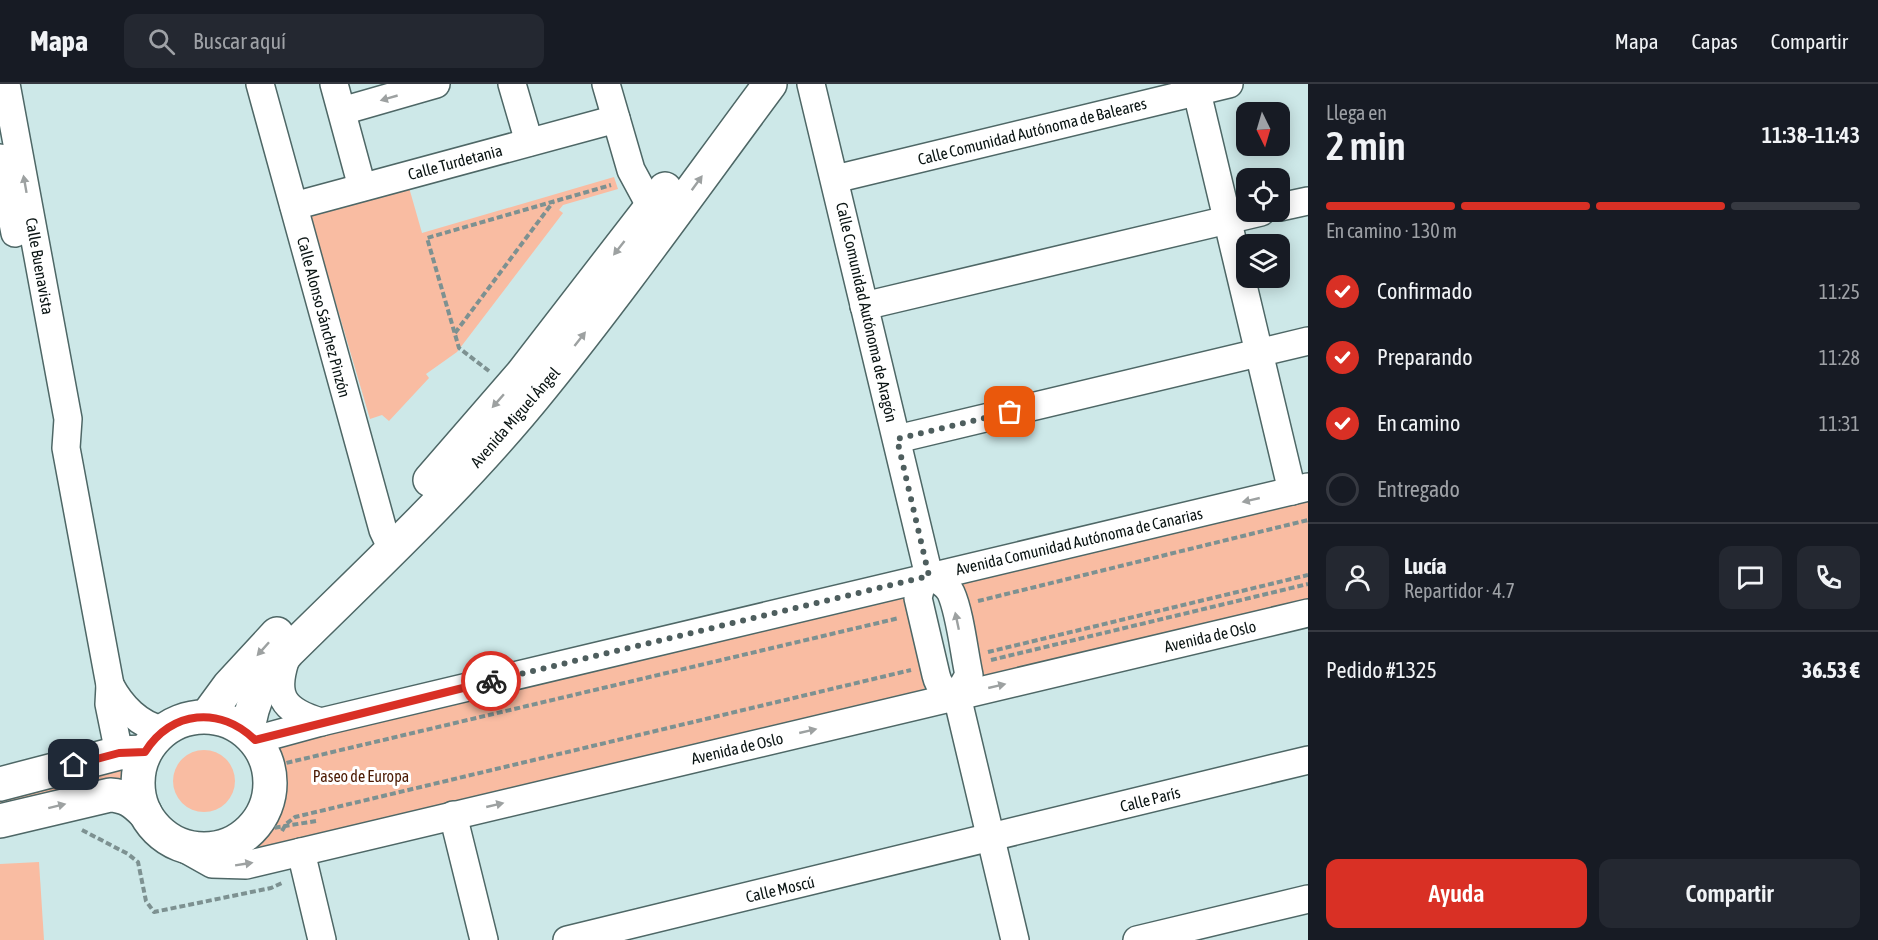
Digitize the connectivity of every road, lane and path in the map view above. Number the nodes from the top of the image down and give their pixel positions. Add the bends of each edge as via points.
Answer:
1 (6, 84) edge
2 (260, 84) edge
3 (334, 84) edge
4 (436, 84) edge
5 (512, 84) edge
6 (606, 84) edge
7 (743, 84) edge
8 (770, 84) edge
9 (811, 84) edge
10 (1228, 84) edge
11 (1196, 88) edge
12 (342, 111) junction
13 (616, 119) junction
14 (529, 142) junction
15 (0, 158) edge
16 (635, 178) junction
17 (835, 178) junction
18 (363, 187) junction
19 (1308, 201) edge
20 (553, 202) junction
21 (1290, 205) edge
22 (294, 206) junction
23 (651, 207) junction
24 (1236, 217) edge
25 (1228, 219) junction
26 (864, 306) junction
27 (455, 334) junction
28 (1308, 341) edge
29 (1259, 353) junction
30 (511, 387) junction
31 (897, 439) junction
32 (66, 448) junction
33 (1300, 489) edge
34 (1308, 520) edge
35 (387, 540) junction
36 (1308, 575) edge
37 (929, 576) junction
38 (1308, 584) edge
39 (954, 607) junction
40 (922, 613) junction
41 (1308, 613) edge
42 (288, 652) junction
43 (966, 662) junction
44 (934, 665) junction
45 (110, 685) junction
46 (957, 696) junction
47 (207, 716) junction
48 (321, 722) junction
49 (142, 745) junction
50 (257, 747) junction
51 (1308, 760) edge
52 (0, 784) edge
53 (144, 813) junction
54 (453, 815) junction
55 (0, 821) edge
56 (77, 828) dead end
57 (992, 838) junction
58 (171, 841) junction
59 (292, 854) junction
60 (1308, 899) edge
61 (322, 940) edge
62 (484, 940) edge
63 (567, 940) edge
64 (1015, 940) edge
65 (1137, 940) edge

32 -> 1 street, Calle Buenavista via 68,419
2 - 22 street, Calle Alonso Sánchez Pinzón
3 - 12 street
4 -> 12 street
5 - 14 street
6 - 13 street
7 - 23 street, Avenida Miguel Ángel
35 -> 8 street, Avenida Miguel Ángel via 488,450 543,387
9 - 17 street, Calle Comunidad Autónoma de Aragón
10 - 11 street, Calle Comunidad Autónoma de Baleares
11 - 17 street, Calle Comunidad Autónoma de Baleares
11 - 25 street
12 - 18 street
13 - 14 street, Calle Turdetania
13 - 16 street
14 - 18 street, Calle Turdetania
15 - 32 street, Calle Buenavista via 52,419
16 - 20 path
16 - 23 street
17 - 26 street, Calle Comunidad Autónoma de Aragón
18 - 22 street, Calle Turdetania
19 - 21 street
20 - 27 path
20 - 27 path via 427,238
22 - 35 street, Calle Alonso Sánchez Pinzón
23 -> 30 street, Avenida Miguel Ángel
24 - 25 street
25 - 26 street
25 - 29 street
26 - 31 street, Calle Comunidad Autónoma de Aragón
27 - 30 path via 459,348
28 - 29 street
29 - 31 street
29 - 33 street
30 -> 35 street, Avenida Miguel Ángel via 428,483
31 - 37 street, Calle Comunidad Autónoma de Aragón
32 - 45 street, Calle Buenavista
33 -> 37 street, Avenida Comunidad Autónoma de Canarias
34 - 39 path
35 - 42 street, Avenida Miguel Ángel
35 -> 47 street, Avenida Miguel Ángel via 272,638
36 - 43 path
37 - 39 street via 951,592
37 - 40 street via 921,586
37 - 48 street, Avenida Comunidad Autónoma de Canarias
38 - 43 path
43 -> 39 street
40 - 44 street
40 - 50 path
46 -> 41 street, Avenida de Oslo
42 - 48 street via 280,674 284,700 299,716
42 - 50 street, Avenida Miguel Ángel via 256,693
43 - 46 street via 969,675
44 - 46 street via 938,683
44 - 59 path via 294,818 282,832
45 - 49 street, Calle Buenavista via 109,704
45 - 49 street, Calle Buenavista via 131,713 150,726
54 -> 46 street, Avenida de Oslo
46 - 57 street
47 - 49 street via 184,719
47 - 50 street via 229,721
48 - 50 street, Avenida Comunidad Autónoma de Canarias
49 - 52 street
49 - 53 street via 137,782
50 - 58 street via 270,788 266,808 248,832 211,849 190,848
51 - 57 street, Calle París
55 -> 53 street via 110,795 123,796
53 - 58 street
54 - 59 street, Avenida de Oslo
54 - 62 street
56 - 59 path via 138,862 146,901 154,912 280,885 287,879
57 - 63 street, Calle Moscú
57 - 64 street
58 -> 59 street, Avenida de Oslo via 198,858 224,866
59 - 61 street
60 - 65 street

